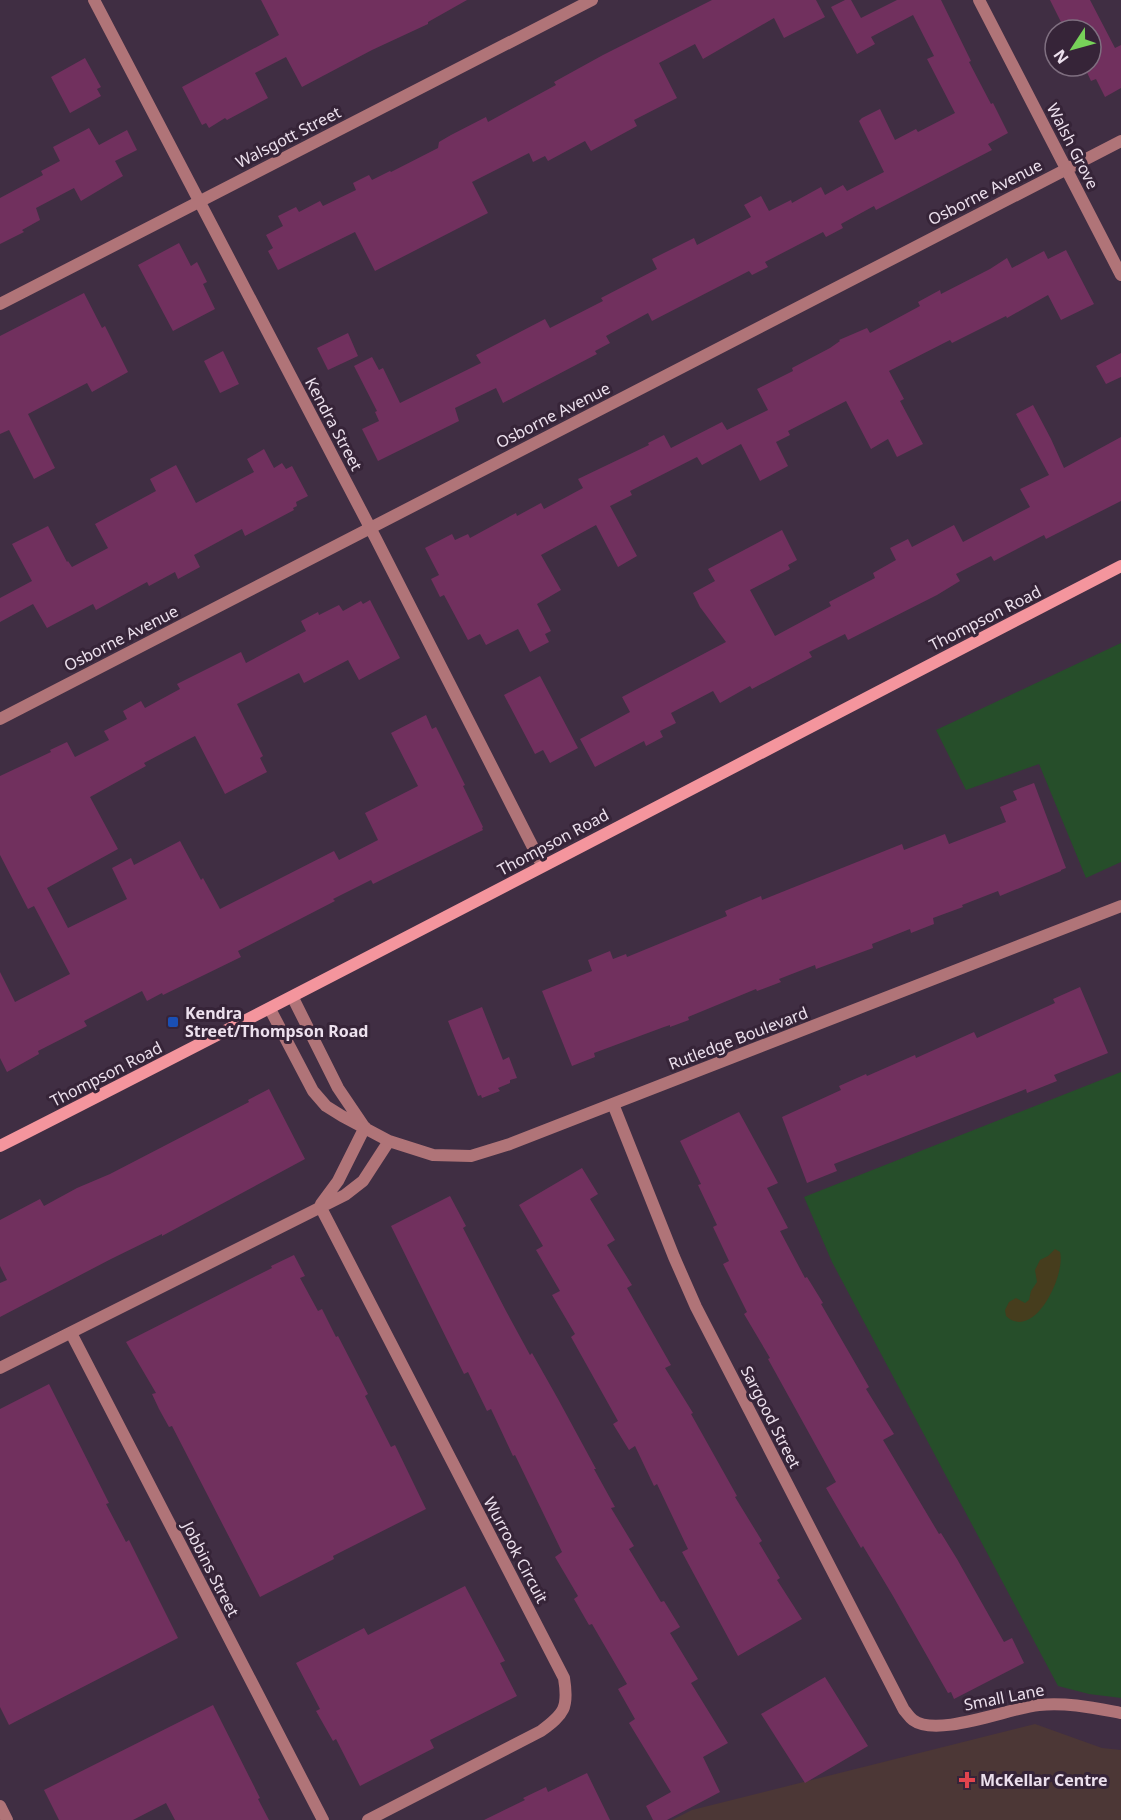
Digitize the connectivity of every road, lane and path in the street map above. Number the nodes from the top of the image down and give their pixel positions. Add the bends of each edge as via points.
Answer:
1 (94, 0) edge
2 (592, 0) edge
3 (979, 0) edge
4 (1121, 141) edge
5 (1066, 169) junction
6 (200, 201) junction
7 (1121, 275) edge
8 (0, 304) edge
9 (369, 527) junction
10 (1121, 566) edge
11 (0, 719) edge
12 (542, 865) junction
13 (1121, 906) edge
14 (293, 998) junction
15 (270, 1009) junction
16 (613, 1104) junction
17 (365, 1127) junction
18 (389, 1141) junction
19 (0, 1146) edge
20 (320, 1206) junction
21 (70, 1333) junction
22 (0, 1368) edge
23 (1121, 1713) edge
24 (928, 1726) joint
25 (0, 1806) edge
26 (7, 1820) edge
27 (323, 1820) edge
28 (368, 1820) edge

1 - 6 street, Kendra Street
2 - 6 street, Walsgott Street
3 - 5 street, Walsh Grove
4 - 5 street, Osborne Avenue
5 - 7 street, Walsh Grove
5 - 9 street, Osborne Avenue
6 - 8 street, Walsgott Street
6 - 9 street, Kendra Street
9 - 11 street, Osborne Avenue
9 - 12 street, Kendra Street
10 - 12 main road, Thompson Road
12 - 14 main road, Thompson Road
13 - 16 street, Rutledge Boulevard
14 - 15 main road, Thompson Road
14 - 17 street, Rutledge Boulevard via 338,1088
15 - 17 street, Rutledge Boulevard via 313,1091 326,1106
15 - 19 main road, Thompson Road
16 - 18 street, Rutledge Boulevard via 471,1156 433,1155
16 - 24 street, Sargood Street via 696,1307 904,1710 914,1721
17 - 18 street, Rutledge Boulevard
17 - 20 street via 338,1181
18 - 20 street via 358,1185
20 - 21 street
20 - 28 street, Wurrook Circuit via 564,1678 567,1692 559,1718 541,1731
21 - 22 street
21 - 27 street, Jobbins Street
23 - 24 street, Small Lane via 1036,1705 944,1726
25 - 26 street

